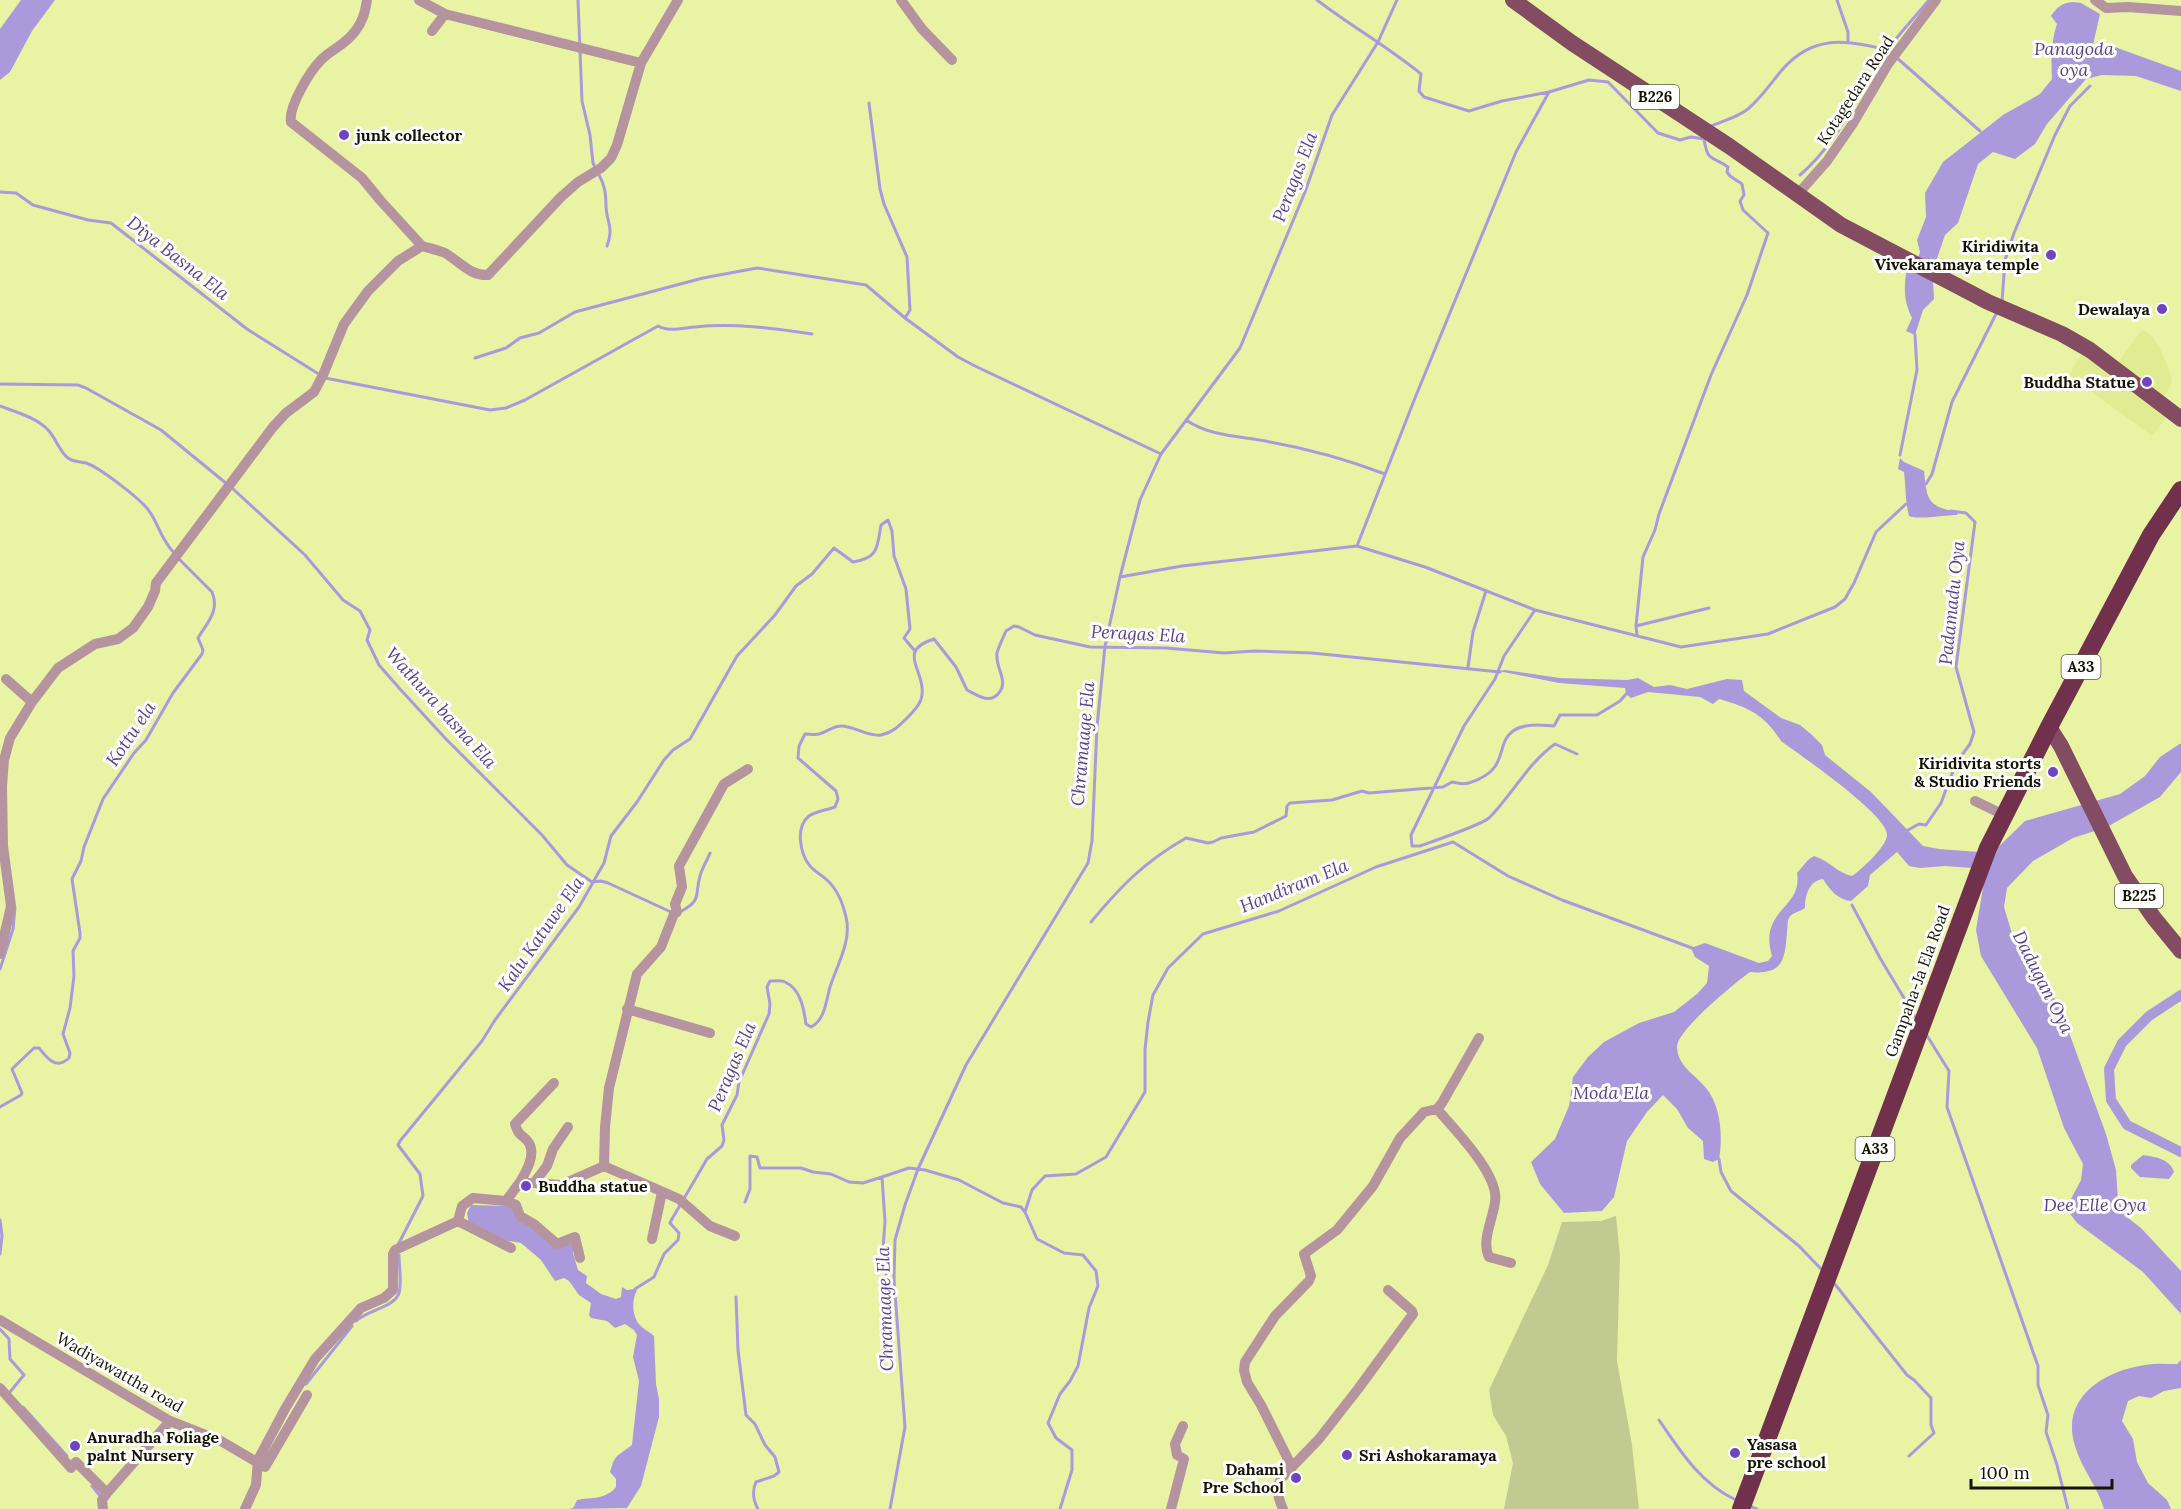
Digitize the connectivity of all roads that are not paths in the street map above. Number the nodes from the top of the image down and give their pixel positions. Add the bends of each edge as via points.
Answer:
1 (367, 0) edge
2 (419, 0) edge
3 (678, 0) edge
4 (901, 0) edge
5 (1513, 0) edge
6 (1936, 0) edge
7 (2099, 4) edge
8 (2181, 11) edge
9 (445, 14) junction
10 (432, 31) dead end
11 (952, 60) dead end
12 (641, 63) junction
13 (1797, 195) junction
14 (422, 246) junction
15 (2181, 419) edge
16 (2181, 490) edge
17 (6, 679) dead end
18 (32, 702) junction
19 (2049, 727) junction
20 (748, 769) dead end
21 (1974, 801) dead end
22 (2004, 815) junction
23 (2181, 951) edge
24 (0, 954) edge
25 (627, 1009) junction
26 (710, 1033) dead end
27 (1479, 1038) dead end
28 (554, 1083) dead end
29 (1437, 1109) junction
30 (568, 1127) dead end
31 (604, 1166) junction
32 (520, 1182) junction
33 (534, 1183) junction
34 (662, 1192) junction
35 (506, 1201) junction
36 (458, 1221) junction
37 (735, 1236) dead end
38 (652, 1239) dead end
39 (512, 1248) dead end
40 (580, 1258) dead end
41 (1511, 1263) dead end
42 (1388, 1290) dead end
43 (0, 1320) edge
44 (0, 1388) edge
45 (307, 1395) dead end
46 (170, 1421) junction
47 (1183, 1426) dead end
48 (259, 1464) junction
49 (1292, 1467) junction
50 (104, 1500) edge
51 (1742, 1505) edge
52 (245, 1509) edge
53 (1170, 1509) edge
54 (1283, 1509) edge

1 - 14 street via 359,26 314,68 292,106 291,122 362,178
2 - 9 street
3 - 12 street
4 - 11 street
5 - 13 main road, B226
6 - 13 street, Kotagedara Road via 1888,64 1827,161
7 - 8 street
9 - 10 street
9 - 12 street
12 - 14 street via 610,158 561,196 500,264 484,276 467,270 444,253
13 - 15 main road, B226 via 1841,225 1909,261 2090,350
14 - 18 street via 398,261 368,291 344,324 322,377 309,397 279,420 156,583 148,607 133,628 118,639 95,644 58,668
16 - 19 highway, Gampaha-Ja Ela Road / A33 via 2151,535
17 - 18 street
18 - 24 street via 10,738 4,760 3,846 11,906
19 - 22 highway, Gampaha-Ja Ela Road / A33
19 - 23 main road, B225 via 2125,876
20 - 25 street via 724,784 679,866 682,887 676,913 661,947 637,974
21 - 22 street
22 - 51 highway, Gampaha-Ja Ela Road / A33 via 1988,848
25 - 26 street
25 - 31 street via 609,1088
27 - 29 street
28 - 32 street via 515,1124 530,1149
29 - 41 street via 1481,1161 1494,1188 1496,1200 1487,1254
29 - 49 street via 1424,1112 1400,1138 1372,1186 1337,1230 1304,1254 1309,1281 1284,1306 1245,1362 1247,1382
30 - 33 street
31 - 33 street via 561,1185
31 - 34 street
32 - 33 street
32 - 35 street
34 - 37 street via 682,1200 710,1226
34 - 38 street
35 - 36 street via 473,1198 462,1206
35 - 40 street via 516,1205 520,1216 557,1244 575,1237
36 - 39 street
36 - 48 street via 395,1250 393,1290 361,1308 315,1359
42 - 49 street via 1413,1314 1352,1398
43 - 46 street, Wadiyawattha road
44 - 50 street
45 - 48 street via 265,1467
46 - 48 street, Wadiyawattha road via 221,1441
46 - 50 street
47 - 53 street via 1175,1444 1177,1455 1184,1459
48 - 52 street via 256,1485
49 - 54 street via 1277,1486

